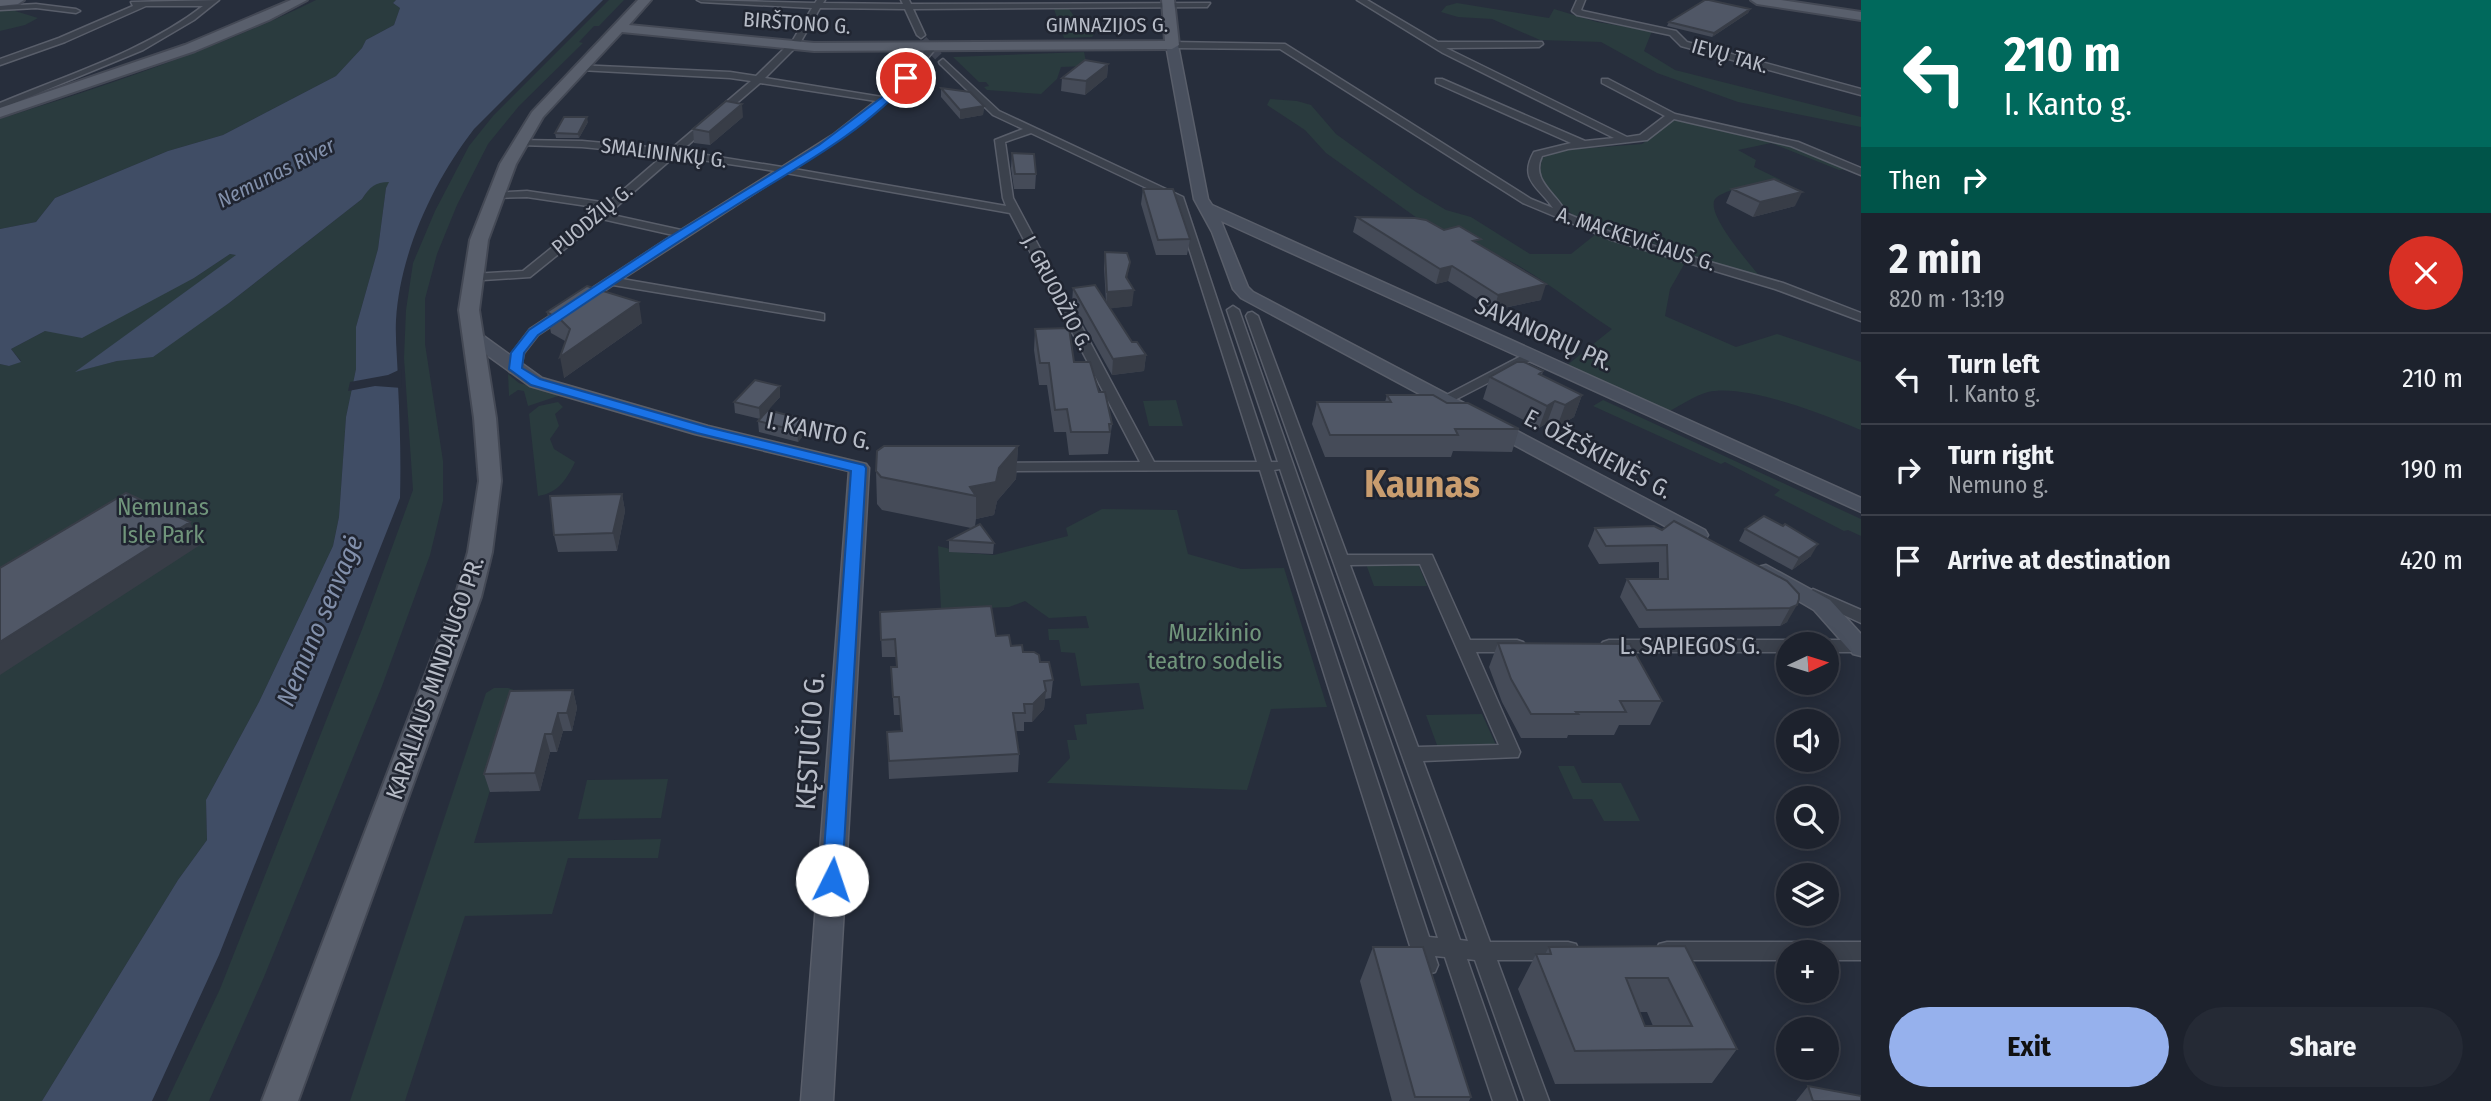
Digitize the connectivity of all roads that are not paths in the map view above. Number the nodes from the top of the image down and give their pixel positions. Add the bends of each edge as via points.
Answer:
1 (18, 0) edge
2 (301, 0) edge
3 (645, 0) edge
4 (701, 0) edge
5 (1361, 0) edge
6 (1581, 0) edge
7 (1757, 0) edge
8 (214, 1) edge
9 (1168, 1) edge
10 (0, 2) edge
11 (121, 3) dead end
12 (819, 3) edge
13 (906, 3) edge
14 (144, 4) junction
15 (1207, 5) dead end
16 (0, 8) edge
17 (76, 11) dead end
18 (1861, 16) edge
19 (1158, 25) junction
20 (619, 28) junction
21 (921, 35) tunnel mouth
22 (797, 40) junction
23 (1539, 44) dead end
24 (1101, 45) junction
25 (1171, 45) junction
26 (1435, 45) junction
27 (1282, 46) joint
28 (932, 48) junction
29 (0, 62) edge
30 (943, 62) tunnel mouth
31 (580, 68) junction
32 (81, 71) junction
33 (104, 79) junction
34 (758, 79) junction
35 (1439, 80) dead end
36 (1605, 81) dead end
37 (1861, 92) edge
38 (885, 100) junction
39 (0, 106) edge
40 (0, 113) edge
41 (1672, 116) junction
42 (1031, 130) junction
43 (1628, 141) junction
44 (520, 142) junction
45 (1583, 144) junction
46 (673, 151) junction
47 (784, 171) junction
48 (1861, 172) edge
49 (496, 195) junction
50 (1207, 208) junction
51 (605, 210) junction
52 (1014, 210) junction
53 (1556, 214) junction
54 (682, 234) junction
55 (1262, 235) junction
56 (1224, 245) junction
57 (472, 278) junction
58 (610, 281) junction
59 (820, 317) dead end
60 (1235, 317) junction
61 (1861, 317) edge
62 (472, 336) junction
63 (1529, 356) junction
64 (515, 369) junction
65 (1444, 400) junction
66 (1296, 466) junction
67 (986, 467) edge
68 (1148, 467) junction
69 (1265, 467) junction
70 (865, 468) joint
71 (1861, 506) edge
72 (1714, 544) edge
73 (1746, 561) edge
74 (1342, 564) junction
75 (1291, 568) junction
76 (1321, 568) junction
77 (1800, 590) junction
78 (1861, 617) edge
79 (1465, 646) junction
80 (1532, 646) edge
81 (1586, 646) edge
82 (1776, 646) edge
83 (1839, 646) edge
84 (1860, 647) edge
85 (1393, 705) junction
86 (1369, 706) junction
87 (1335, 707) junction
88 (1410, 754) junction
89 (1420, 946) junction
90 (1452, 948) junction
91 (1482, 951) junction
92 (1589, 951) edge
93 (1642, 951) edge
94 (1861, 951) edge
95 (1431, 978) edge
96 (280, 1101) edge
97 (817, 1101) edge
98 (1505, 1101) edge
99 (1537, 1101) edge

1 - 10 main road
2 - 33 main road via 217,38
3 - 20 main road, KARALIAUS MINDAUGO PR.
4 - 12 street
5 - 26 street
6 - 37 street, IEVŲ TAK. via 1576,11 1580,13 1673,33 1684,44
7 - 18 main road
8 - 14 street
8 - 32 street via 173,31
9 - 13 street
9 - 15 street
9 - 19 main road
11 - 14 street
12 - 13 street
12 - 22 street, PUODŽIŲ G.
13 - 21 street
14 - 29 street
16 - 17 street
19 - 24 main road
19 - 25 main road
20 - 22 main road, BIRŠTONO G.
20 - 31 main road, KARALIAUS MINDAUGO PR.
22 - 28 main road, BIRŠTONO G.
22 - 34 street, PUODŽIŲ G.
23 - 26 street
24 - 25 main road, GIMNAZIJOS G.
24 - 28 main road, GIMNAZIJOS G.
25 - 27 street, GIMNAZIJOS G.
25 - 50 street via 1201,200
26 - 43 street
27 - 53 street, A. MACKEVIČIAUS G. via 1500,186
28 - 38 street
30 - 42 street via 996,113
31 - 34 street
31 - 44 main road, KARALIAUS MINDAUGO PR.
32 - 33 street
32 - 39 street
33 - 40 main road
34 - 38 street
34 - 46 street, PUODŽIŲ G.
35 - 45 street
36 - 41 street
38 - 47 street
41 - 43 street via 1643,138
41 - 48 street via 1794,144
42 - 52 street, J. GRUODŽIO G. via 1000,140
42 - 60 street via 1180,199 1213,303
43 - 45 street
44 - 46 street, SMALININKŲ G.
44 - 49 main road, KARALIAUS MINDAUGO PR.
45 - 53 street via 1545,151 1535,159 1533,177 1557,205
46 - 47 street, SMALININKŲ G.
46 - 51 street, PUODŽIŲ G.
47 - 52 street, SMALININKŲ G.
47 - 54 street
49 - 51 street via 527,194
49 - 57 main road, KARALIAUS MINDAUGO PR. via 479,240
50 - 55 street, SAVANORIŲ PR.
50 - 56 street
51 - 54 street
51 - 57 street, PUODŽIŲ G. via 526,274
52 - 68 street, J. GRUODŽIO G.
53 - 61 street, A. MACKEVIČIAUS G.
54 - 58 street
55 - 56 street via 1233,239
55 - 63 street, SAVANORIŲ PR.
56 - 65 street, E. OŽEŠKIENĖS G. via 1241,289 1259,302
57 - 62 main road, KARALIAUS MINDAUGO PR.
58 - 59 street
58 - 64 street via 534,332 518,353
60 - 66 street
60 - 69 street
62 - 64 street, I. KANTO G.
62 - 96 main road, KARALIAUS MINDAUGO PR. via 490,481 476,569
63 - 65 street
63 - 71 street, SAVANORIŲ PR.
64 - 70 street, I. KANTO G. via 536,382 664,419
65 - 72 street, E. OŽEŠKIENĖS G.
66 - 69 street
66 - 74 street
66 - 76 street
67 - 68 street
68 - 69 street
69 - 75 street
70 - 97 street, KĘSTUČIO G.
73 - 77 street
74 - 76 street
74 - 79 street via 1426,559
74 - 85 street
75 - 76 street
75 - 87 street
76 - 86 street
77 - 78 street
77 - 84 street via 1822,605
79 - 80 street
79 - 88 street via 1511,752
81 - 82 street, L. SAPIEGOS G.
83 - 84 street
85 - 86 street
85 - 88 street
86 - 87 street
86 - 90 street
87 - 89 street
88 - 91 street
89 - 90 street
89 - 95 street
90 - 91 street
90 - 98 street
91 - 92 street
91 - 99 street
93 - 94 street

